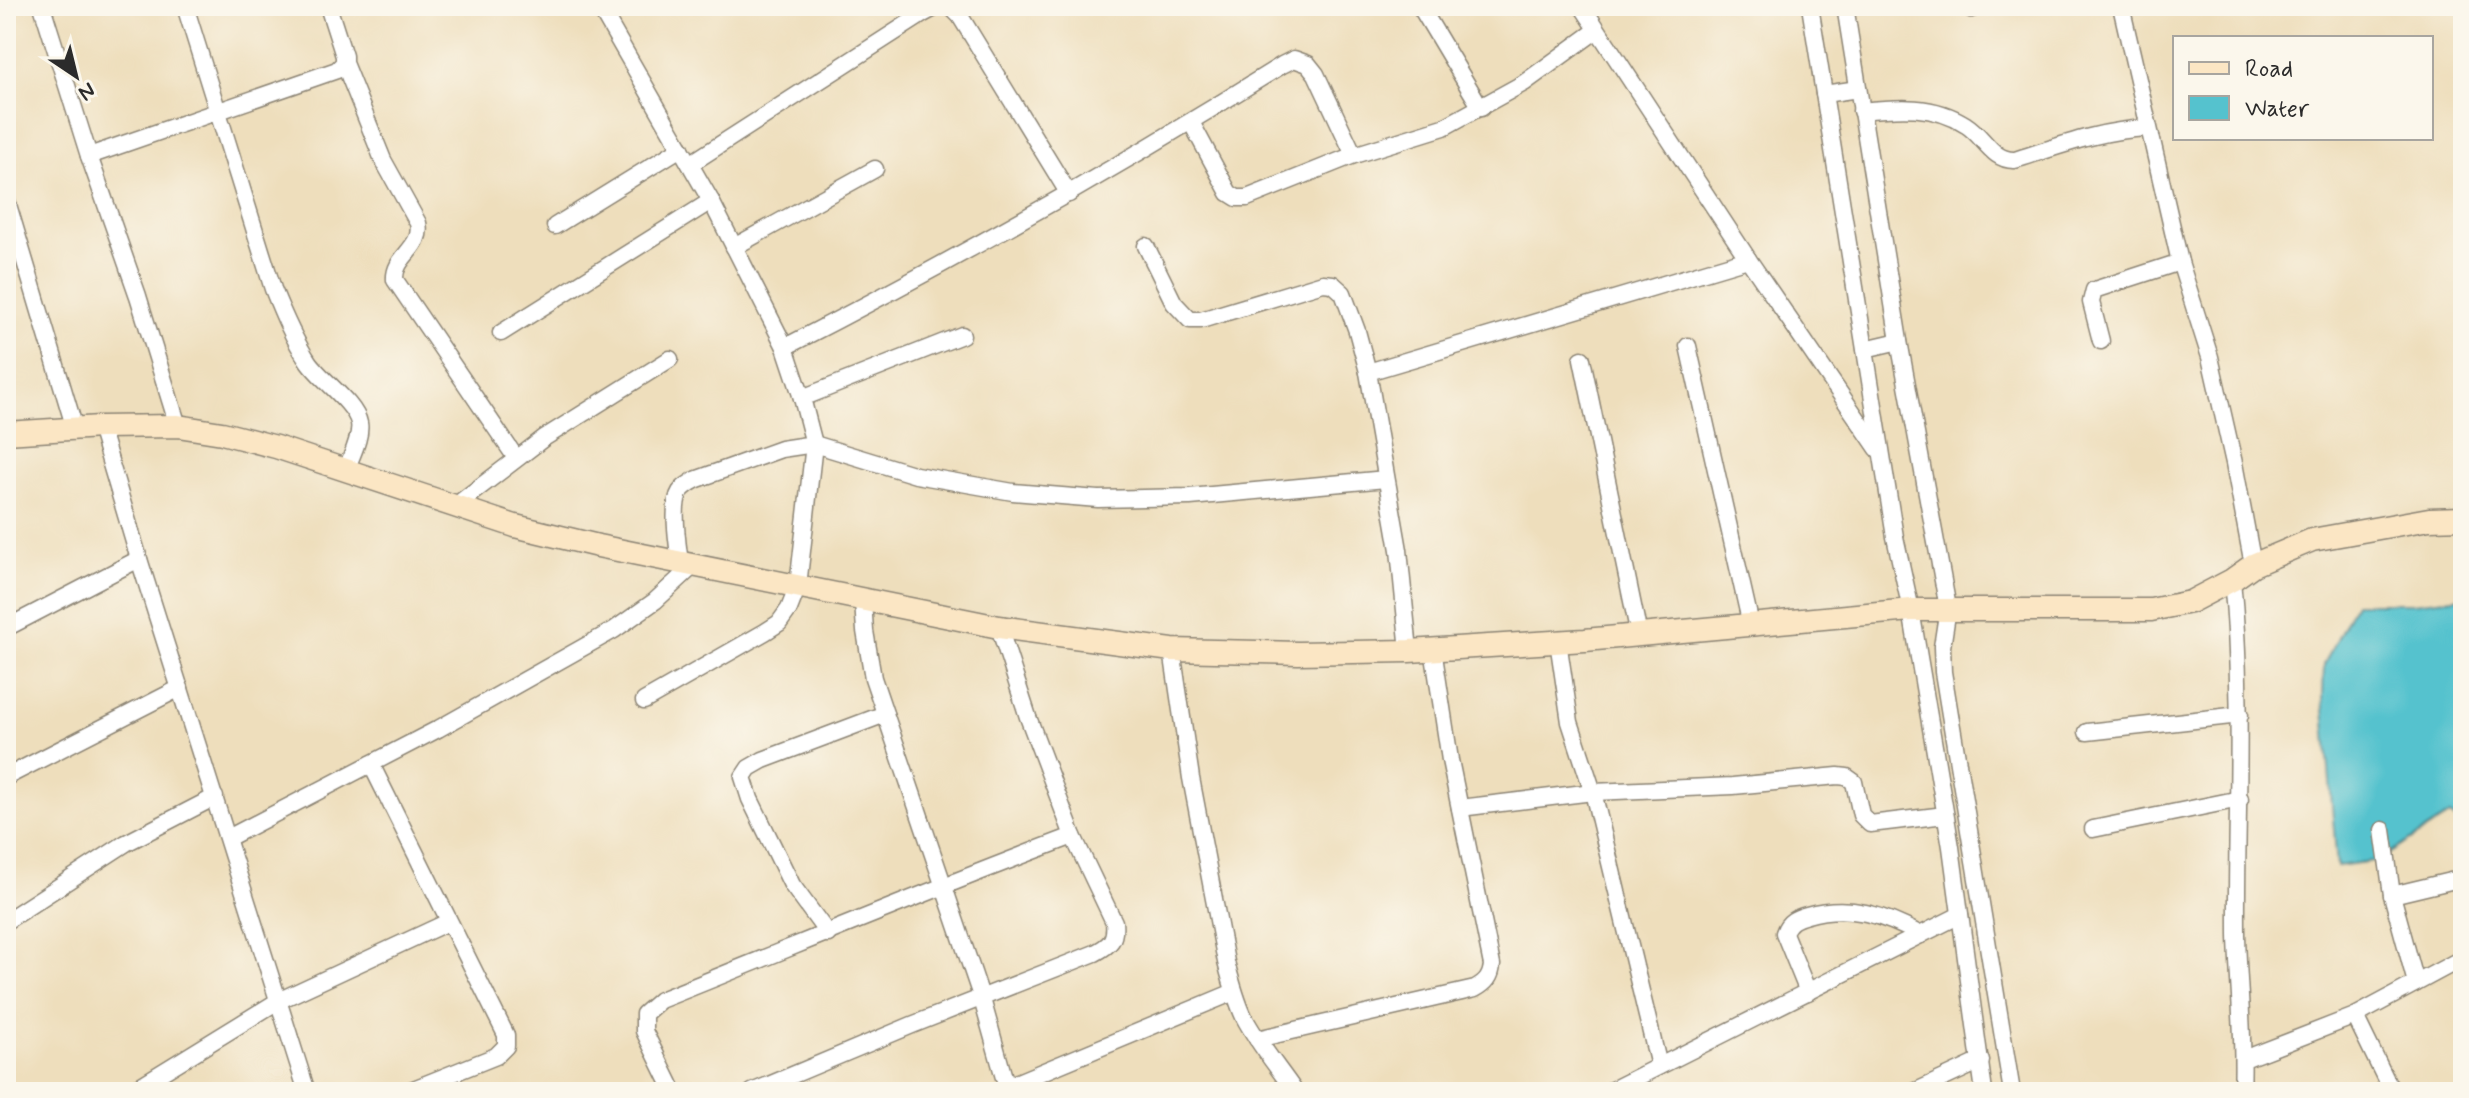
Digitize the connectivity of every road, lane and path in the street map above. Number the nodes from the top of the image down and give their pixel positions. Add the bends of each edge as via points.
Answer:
1 (42, 6) edge
2 (185, 6) edge
3 (328, 6) edge
4 (599, 6) edge
5 (951, 6) edge
6 (1420, 6) edge
7 (1582, 6) edge
8 (1810, 6) edge
9 (1845, 6) edge
10 (2121, 6) edge
11 (1597, 30) junction
12 (344, 63) junction
13 (1858, 89) junction
14 (1824, 94) junction
15 (1481, 108) junction
16 (218, 110) junction
17 (1861, 111) junction
18 (1191, 122) junction
19 (2148, 128) junction
20 (681, 148) junction
21 (1354, 155) junction
22 (89, 156) junction
23 (690, 164) junction
24 (875, 169) dead end
25 (1069, 194) junction
26 (6, 198) edge
27 (711, 201) junction
28 (555, 226) dead end
29 (1146, 246) dead end
30 (734, 247) junction
31 (1748, 259) junction
32 (2180, 262) junction
33 (501, 333) dead end
34 (962, 335) dead end
35 (1899, 341) junction
36 (2101, 341) dead end
37 (1688, 346) dead end
38 (785, 347) junction
39 (1865, 349) junction
40 (670, 359) dead end
41 (1582, 359) dead end
42 (1368, 372) junction
43 (802, 398) junction
44 (178, 426) junction
45 (100, 427) junction
46 (75, 429) junction
47 (6, 433) edge
48 (814, 444) junction
49 (1881, 454) junction
50 (516, 458) junction
51 (346, 471) junction
52 (1386, 479) junction
53 (455, 506) junction
54 (2463, 518) edge
55 (139, 559) junction
56 (686, 565) junction
57 (2253, 565) junction
58 (2232, 580) junction
59 (798, 586) junction
60 (863, 601) junction
61 (1948, 608) junction
62 (1911, 610) junction
63 (1751, 625) junction
64 (999, 627) junction
65 (6, 628) edge
66 (1639, 635) junction
67 (1558, 641) junction
68 (1433, 649) junction
69 (1172, 650) junction
70 (1409, 651) junction
71 (180, 688) junction
72 (644, 701) dead end
73 (885, 714) junction
74 (2240, 715) junction
75 (2087, 732) dead end
76 (371, 764) junction
77 (6, 777) edge
78 (1593, 792) junction
79 (215, 797) junction
80 (2240, 799) junction
81 (1460, 808) junction
82 (1945, 815) junction
83 (2093, 829) dead end
84 (2383, 830) dead end
85 (1073, 836) junction
86 (228, 838) junction
87 (2463, 878) edge
88 (942, 885) junction
89 (2392, 895) junction
90 (1960, 915) junction
91 (6, 921) edge
92 (448, 922) junction
93 (828, 934) junction
94 (1921, 935) junction
95 (2463, 958) edge
96 (2416, 983) junction
97 (1234, 992) junction
98 (1808, 992) junction
99 (982, 999) junction
100 (278, 1001) junction
101 (2355, 1016) junction
102 (1257, 1039) junction
103 (2244, 1059) junction
104 (1981, 1061) junction
105 (1659, 1066) junction
106 (1631, 1087) edge
107 (1008, 1089) edge
108 (130, 1092) edge
109 (307, 1092) edge
110 (406, 1092) edge
111 (674, 1092) edge
112 (752, 1092) edge
113 (1295, 1092) edge
114 (1608, 1092) edge
115 (1914, 1092) edge
116 (1984, 1092) edge
117 (2012, 1092) edge
118 (2242, 1092) edge
119 (2392, 1092) edge

1 - 22 street
2 - 16 street
3 - 12 street
4 - 20 street
5 - 23 street via 923,14
5 - 25 street
6 - 15 street
7 - 11 street
8 - 14 street
9 - 13 street
10 - 19 street
11 - 15 street
11 - 31 street
12 - 16 street via 327,74
12 - 50 street via 383,160 418,223 420,233 400,260 395,280
13 - 14 street
13 - 17 street
14 - 39 street
15 - 21 street via 1444,127
16 - 22 street
16 - 51 street via 289,330 359,423
17 - 19 street via 1912,107 1940,113 1965,124 2005,160 2121,129
17 - 35 street
18 - 21 street via 1224,186 1237,198
18 - 21 street via 1294,59 1316,74
18 - 25 street
19 - 32 street
20 - 23 street
20 - 28 street
22 - 44 street
23 - 27 street
24 - 30 street
25 - 38 street
26 - 46 street
27 - 30 street
27 - 33 street
29 - 42 street via 1174,303 1190,320 1333,284 1343,293
30 - 38 street
31 - 42 street
31 - 49 street
32 - 36 street via 2094,290 2091,302
32 - 57 street via 2210,357
34 - 43 street
35 - 39 street
35 - 61 street
37 - 63 street
38 - 43 street
39 - 49 street
40 - 50 street
41 - 66 street
42 - 52 street
43 - 48 street
44 - 45 street
44 - 51 street via 276,447
45 - 46 street
45 - 55 street
46 - 47 street
48 - 52 street via 916,475 1013,492 1098,499 1190,497
48 - 56 street via 781,449 683,488 676,511
48 - 59 street
49 - 62 street
50 - 53 street
51 - 53 street
52 - 70 street
53 - 56 street via 515,526
54 - 57 street via 2312,540
55 - 65 street
55 - 71 street
56 - 59 street
56 - 76 street via 655,601 614,630
57 - 58 street
58 - 61 street via 2190,602 2151,610
58 - 74 street
59 - 60 street
59 - 72 street via 779,623
60 - 64 street
60 - 73 street via 873,678
61 - 62 street
61 - 117 street via 1943,672
62 - 63 street
62 - 82 street
63 - 66 street
64 - 69 street
64 - 85 street
66 - 67 street
67 - 68 street
67 - 78 street via 1570,722
68 - 70 street
68 - 81 street
69 - 70 street
69 - 97 street via 1191,778
71 - 77 street
71 - 79 street
73 - 88 street
73 - 93 street via 763,760 743,777 792,885
74 - 75 street
74 - 80 street
76 - 86 street
76 - 92 street
78 - 81 street
78 - 82 street via 1838,776 1854,782 1861,815 1870,824
78 - 105 street
79 - 86 street
79 - 91 street via 126,843
80 - 83 street
80 - 103 street via 2237,934
81 - 102 street via 1492,965 1485,983 1462,993
82 - 90 street
84 - 89 street
85 - 88 street
85 - 99 street via 1114,922 1113,941
86 - 100 street
87 - 89 street
88 - 93 street
88 - 99 street
89 - 96 street
90 - 94 street
90 - 104 street
92 - 100 street
92 - 110 street via 506,1035 506,1046 496,1056
93 - 111 street via 660,1000 644,1014 644,1031
94 - 98 street
94 - 98 street via 1866,912 1841,909 1795,919 1784,933
95 - 96 street
96 - 101 street
97 - 102 street
97 - 107 street
98 - 105 street
99 - 107 street
99 - 112 street
100 - 108 street
100 - 109 street
101 - 103 street
101 - 119 street
102 - 113 street
103 - 118 street
104 - 115 street
104 - 116 street
105 - 106 street
106 - 114 street

